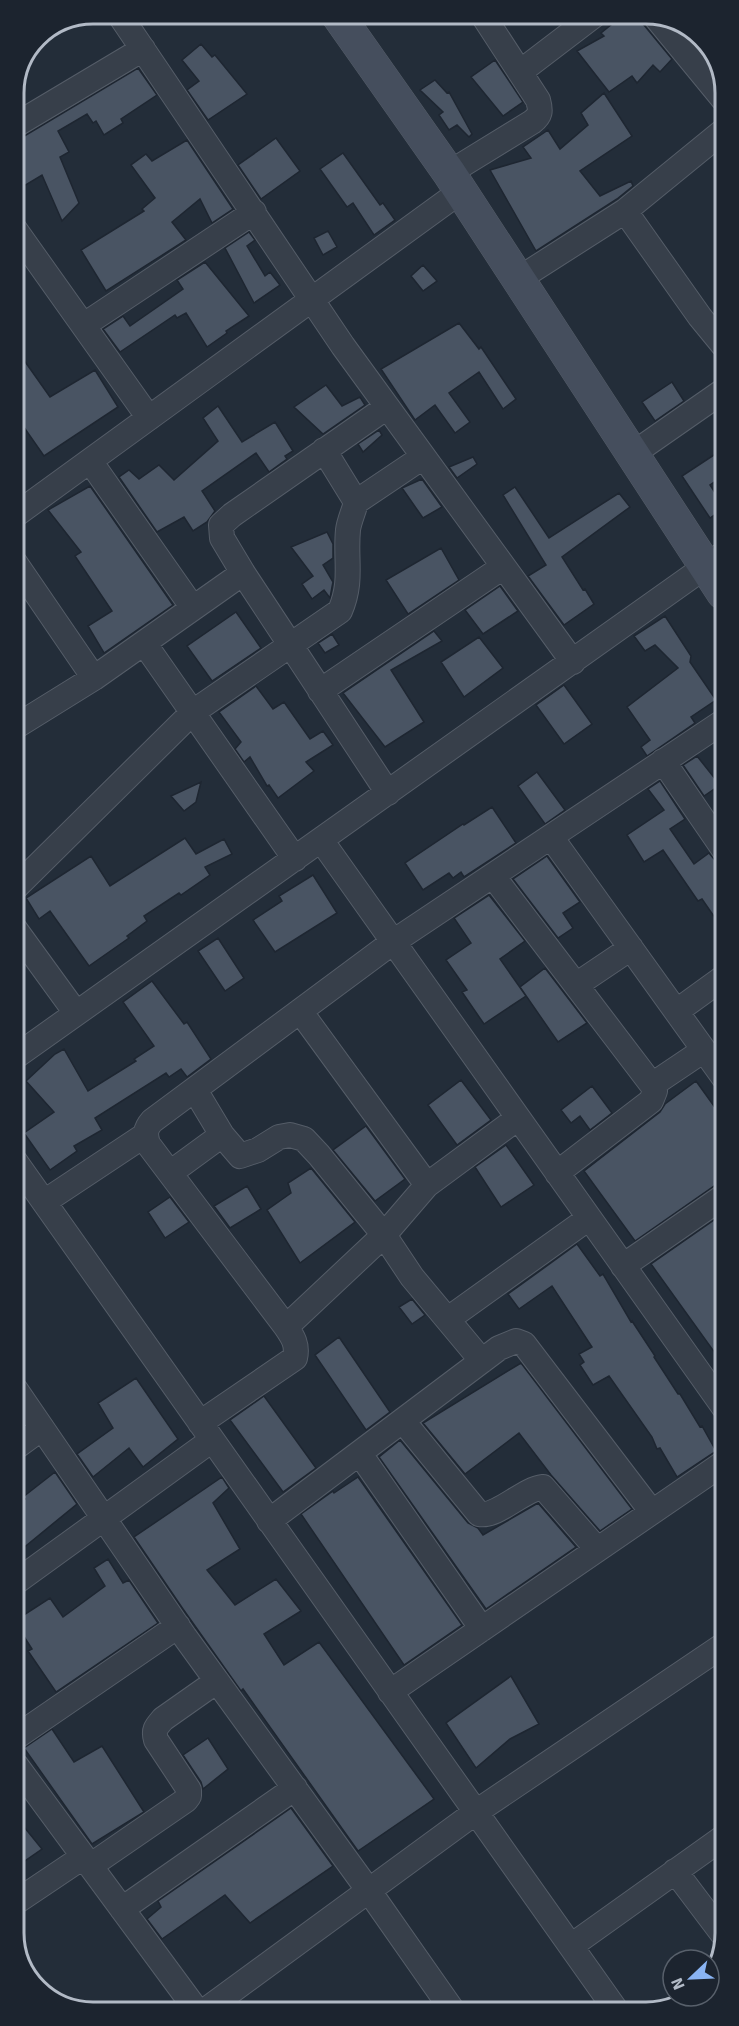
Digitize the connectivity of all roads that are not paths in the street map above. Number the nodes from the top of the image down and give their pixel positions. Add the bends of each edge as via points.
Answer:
1 (126, 24) edge
2 (344, 24) edge
3 (489, 24) edge
4 (583, 24) edge
5 (667, 27) edge
6 (143, 49) junction
7 (706, 65) edge
8 (520, 72) junction
9 (714, 80) edge
10 (24, 120) edge
11 (715, 138) edge
12 (455, 182) junction
13 (626, 211) junction
14 (254, 212) junction
15 (24, 242) edge
16 (517, 280) junction
17 (311, 298) junction
18 (84, 325) junction
19 (715, 335) edge
20 (715, 397) edge
21 (387, 407) junction
22 (148, 418) junction
23 (324, 450) junction
24 (634, 453) junction
25 (423, 457) junction
26 (90, 461) junction
27 (356, 502) junction
28 (24, 509) edge
29 (714, 560) edge
30 (503, 567) junction
31 (243, 573) junction
32 (24, 576) edge
33 (193, 608) junction
34 (144, 643) junction
35 (290, 644) junction
36 (573, 662) junction
37 (94, 678) junction
38 (320, 691) junction
39 (193, 712) junction
40 (24, 721) edge
41 (715, 728) edge
42 (663, 761) junction
43 (388, 793) junction
44 (551, 837) junction
45 (715, 837) edge
46 (321, 840) junction
47 (295, 859) junction
48 (493, 876) junction
49 (24, 879) edge
50 (24, 941) edge
51 (393, 942) junction
52 (631, 948) junction
53 (715, 983) edge
54 (576, 985) junction
55 (300, 1011) junction
56 (677, 1011) junction
57 (76, 1013) junction
58 (704, 1050) junction
59 (24, 1051) edge
60 (715, 1065) edge
61 (652, 1085) junction
62 (195, 1090) junction
63 (518, 1118) junction
64 (145, 1135) junction
65 (222, 1135) junction
66 (170, 1173) junction
67 (557, 1173) junction
68 (24, 1174) edge
69 (427, 1185) junction
70 (44, 1202) junction
71 (715, 1208) edge
72 (589, 1218) junction
73 (384, 1235) junction
74 (623, 1266) junction
75 (448, 1319) junction
76 (286, 1327) junction
77 (482, 1361) junction
78 (715, 1395) edge
79 (24, 1403) edge
80 (403, 1421) junction
81 (42, 1428) junction
82 (206, 1432) junction
83 (24, 1441) edge
84 (360, 1454) junction
85 (715, 1469) edge
86 (652, 1512) junction
87 (105, 1518) junction
88 (269, 1521) junction
89 (597, 1550) junction
90 (24, 1576) edge
91 (178, 1626) junction
92 (482, 1629) junction
93 (715, 1651) edge
94 (217, 1681) junction
95 (390, 1692) junction
96 (24, 1732) edge
97 (295, 1788) junction
98 (24, 1793) edge
99 (476, 1812) junction
100 (715, 1843) edge
101 (87, 1861) junction
102 (675, 1871) junction
103 (369, 1891) junction
104 (24, 1897) edge
105 (122, 1909) junction
106 (715, 1924) edge
107 (571, 1946) junction
108 (191, 2002) edge
109 (217, 2002) edge
110 (447, 2002) edge
111 (610, 2002) edge

1 - 6 street
2 - 12 main road
3 - 8 street
4 - 8 street
5 - 7 street
6 - 10 street
6 - 14 street
7 - 9 street
8 - 12 street via 538,100 539,116
11 - 13 street
12 - 16 main road
12 - 17 street
13 - 16 street
13 - 19 street
14 - 17 street
14 - 18 street
15 - 18 street
16 - 24 main road
17 - 21 street
17 - 22 street
18 - 22 street
20 - 24 street
21 - 23 street
21 - 25 street
22 - 26 street
23 - 27 street
23 - 31 street via 221,525 222,538
24 - 29 main road
25 - 27 street
25 - 30 street
26 - 28 street
26 - 33 street
27 - 35 street via 348,529 346,598 340,611
29 - 36 street
30 - 36 street
30 - 38 street
31 - 33 street
31 - 35 street
32 - 37 street
33 - 34 street
34 - 37 street
34 - 39 street
35 - 38 street
35 - 39 street
36 - 43 street
37 - 40 street
38 - 43 street
39 - 47 street
39 - 49 street
41 - 42 street
42 - 44 street
42 - 45 street
43 - 46 street
44 - 48 street
44 - 52 street
46 - 47 street
46 - 51 street
47 - 57 street
48 - 51 street
48 - 54 street
50 - 57 street
51 - 55 street
51 - 63 street
52 - 54 street
52 - 56 street
53 - 56 street
54 - 61 street
55 - 62 street
55 - 69 street
56 - 58 street
57 - 59 street
58 - 60 street
58 - 61 street
61 - 67 street via 655,1091 651,1101
62 - 64 street via 152,1121
62 - 65 street
63 - 67 street
63 - 69 street
64 - 66 street
64 - 70 street
65 - 66 street
65 - 73 street via 240,1156 279,1137 304,1139
66 - 76 street
67 - 72 street
68 - 70 street
69 - 73 street
70 - 82 street
71 - 74 street
72 - 74 street
72 - 75 street
73 - 75 street via 412,1277
73 - 76 street
74 - 78 street
75 - 77 street
76 - 82 street via 297,1350 295,1358
77 - 80 street
77 - 86 street via 509,1342 524,1344
79 - 81 street
80 - 84 street
80 - 89 street via 479,1514 543,1487
81 - 83 street
81 - 87 street
82 - 87 street
82 - 88 street
84 - 88 street
84 - 92 street
85 - 86 street
86 - 89 street
87 - 90 street
87 - 91 street
88 - 95 street
89 - 92 street
91 - 94 street
91 - 96 street
92 - 95 street
93 - 99 street
94 - 97 street
94 - 101 street via 163,1719 154,1732 189,1796
95 - 99 street
97 - 103 street
97 - 105 street
98 - 101 street
99 - 103 street
99 - 107 street
100 - 102 street
101 - 104 street
101 - 105 street
102 - 106 street
102 - 107 street
103 - 109 street
103 - 110 street
105 - 108 street
107 - 111 street

